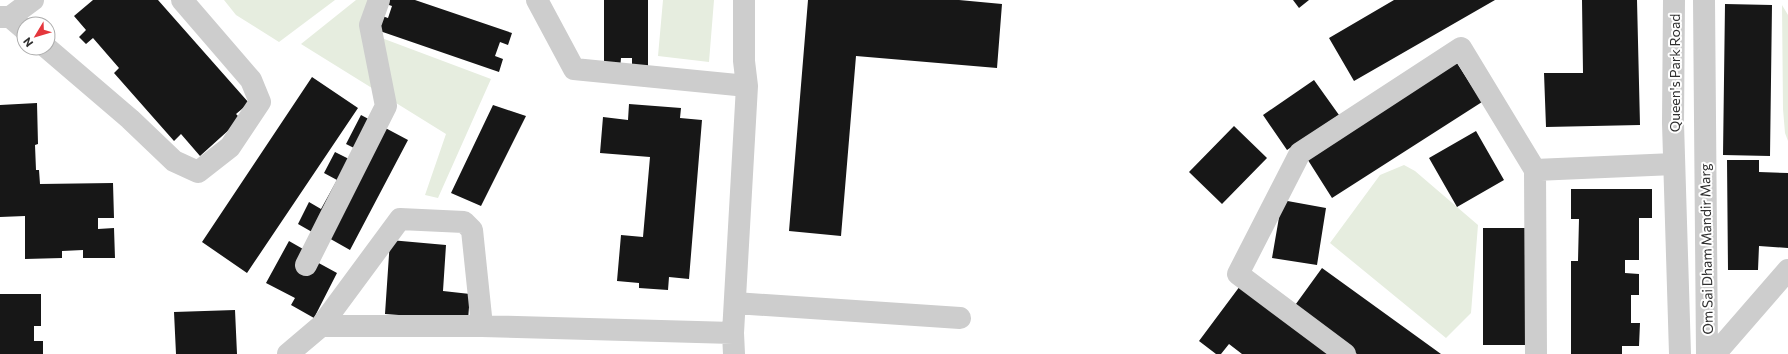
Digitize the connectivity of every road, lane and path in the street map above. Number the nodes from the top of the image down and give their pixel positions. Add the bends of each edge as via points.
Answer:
1 (33, 0) edge
2 (182, 0) edge
3 (379, 0) edge
4 (537, 0) edge
5 (744, 0) edge
6 (1674, 0) edge
7 (1704, 0) edge
8 (11, 21) edge
9 (56, 56) edge
10 (747, 86) junction
11 (1705, 145) junction
12 (1674, 155) junction
13 (1535, 170) junction
14 (306, 265) dead end
15 (1788, 270) edge
16 (735, 303) junction
17 (960, 318) dead end
18 (321, 326) junction
19 (482, 326) junction
20 (733, 344) edge
21 (288, 354) edge
22 (1345, 354) edge
23 (1536, 354) edge
24 (1680, 354) edge
25 (1707, 354) edge
26 (1715, 354) edge

1 - 8 street
2 - 9 street via 251,80 260,102 230,147 198,172 174,161 130,119
3 - 14 street via 370,25 386,106
4 - 10 street via 574,69
5 - 10 street via 744,60
6 - 12 street, Queen's Park Road
7 - 11 street
10 - 16 street
11 - 12 street
11 - 25 street, Om Sai Dham Mandir Marg
12 - 13 street
12 - 24 street, Om Sai Dham Mandir Marg
13 - 22 street via 1461,48 1300,153 1238,274
13 - 23 street
15 - 26 street
16 - 17 street
16 - 20 street
18 - 19 street
18 - 19 street via 400,219 464,222 472,230
18 - 21 street
19 - 20 street

